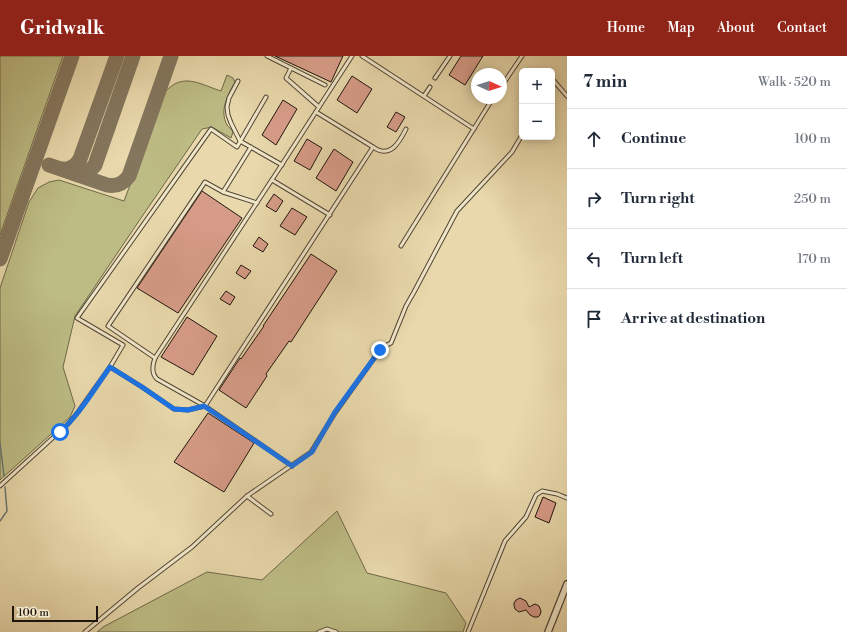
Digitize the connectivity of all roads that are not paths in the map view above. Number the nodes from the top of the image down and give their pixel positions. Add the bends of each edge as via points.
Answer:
1 (267, 56) edge
2 (352, 56) edge
3 (362, 56) edge
4 (450, 56) edge
5 (522, 56) edge
6 (291, 68) junction
7 (435, 78) dead end
8 (507, 78) edge
9 (238, 81) dead end
10 (555, 82) edge
11 (325, 85) dead end
12 (430, 87) dead end
13 (424, 96) junction
14 (567, 96) edge
15 (266, 97) dead end
16 (489, 104) edge
17 (319, 108) junction
18 (316, 112) junction
19 (474, 128) junction
20 (406, 129) dead end
21 (519, 140) edge
22 (240, 141) junction
23 (251, 147) junction
24 (373, 147) junction
25 (282, 165) junction
26 (272, 180) junction
27 (223, 192) junction
28 (257, 202) junction
29 (330, 215) junction
30 (401, 246) dead end
31 (155, 358) junction
32 (110, 367) junction
33 (204, 406) junction
34 (292, 466) junction
35 (0, 486) edge
36 (247, 496) junction
37 (567, 498) edge
38 (271, 514) dead end
39 (567, 584) edge
40 (85, 632) edge
41 (319, 632) edge
42 (336, 632) edge
43 (468, 632) edge
44 (548, 632) edge

1 - 6 lane
2 - 17 lane
3 - 13 lane
4 - 7 lane
5 - 8 lane
6 - 11 lane
6 - 17 lane via 286,78
9 - 22 lane via 227,107
10 - 14 lane
12 - 13 lane
13 - 19 lane
15 - 22 lane
16 - 19 lane
17 - 18 lane
18 - 24 lane
18 - 25 lane
19 - 30 lane
20 - 24 lane via 395,147 390,150 378,151
21 - 34 lane via 512,152 457,211 406,306 391,343 380,350 335,412 312,452
22 - 23 lane
22 - 32 lane via 237,147 211,129 78,318 123,345
23 - 25 lane
23 - 27 lane
24 - 29 lane
25 - 26 lane
26 - 28 lane
26 - 29 lane
27 - 28 lane
27 - 31 lane via 205,182 108,326
28 - 31 lane
29 - 33 lane
31 - 33 lane via 152,371 157,379
32 - 33 lane via 174,409 188,410
32 - 35 lane via 68,424
33 - 34 lane
34 - 36 lane
36 - 38 lane
36 - 40 lane via 192,547
37 - 43 lane via 542,491 536,495 526,517 505,541
39 - 44 street
41 - 42 lane via 327,629

